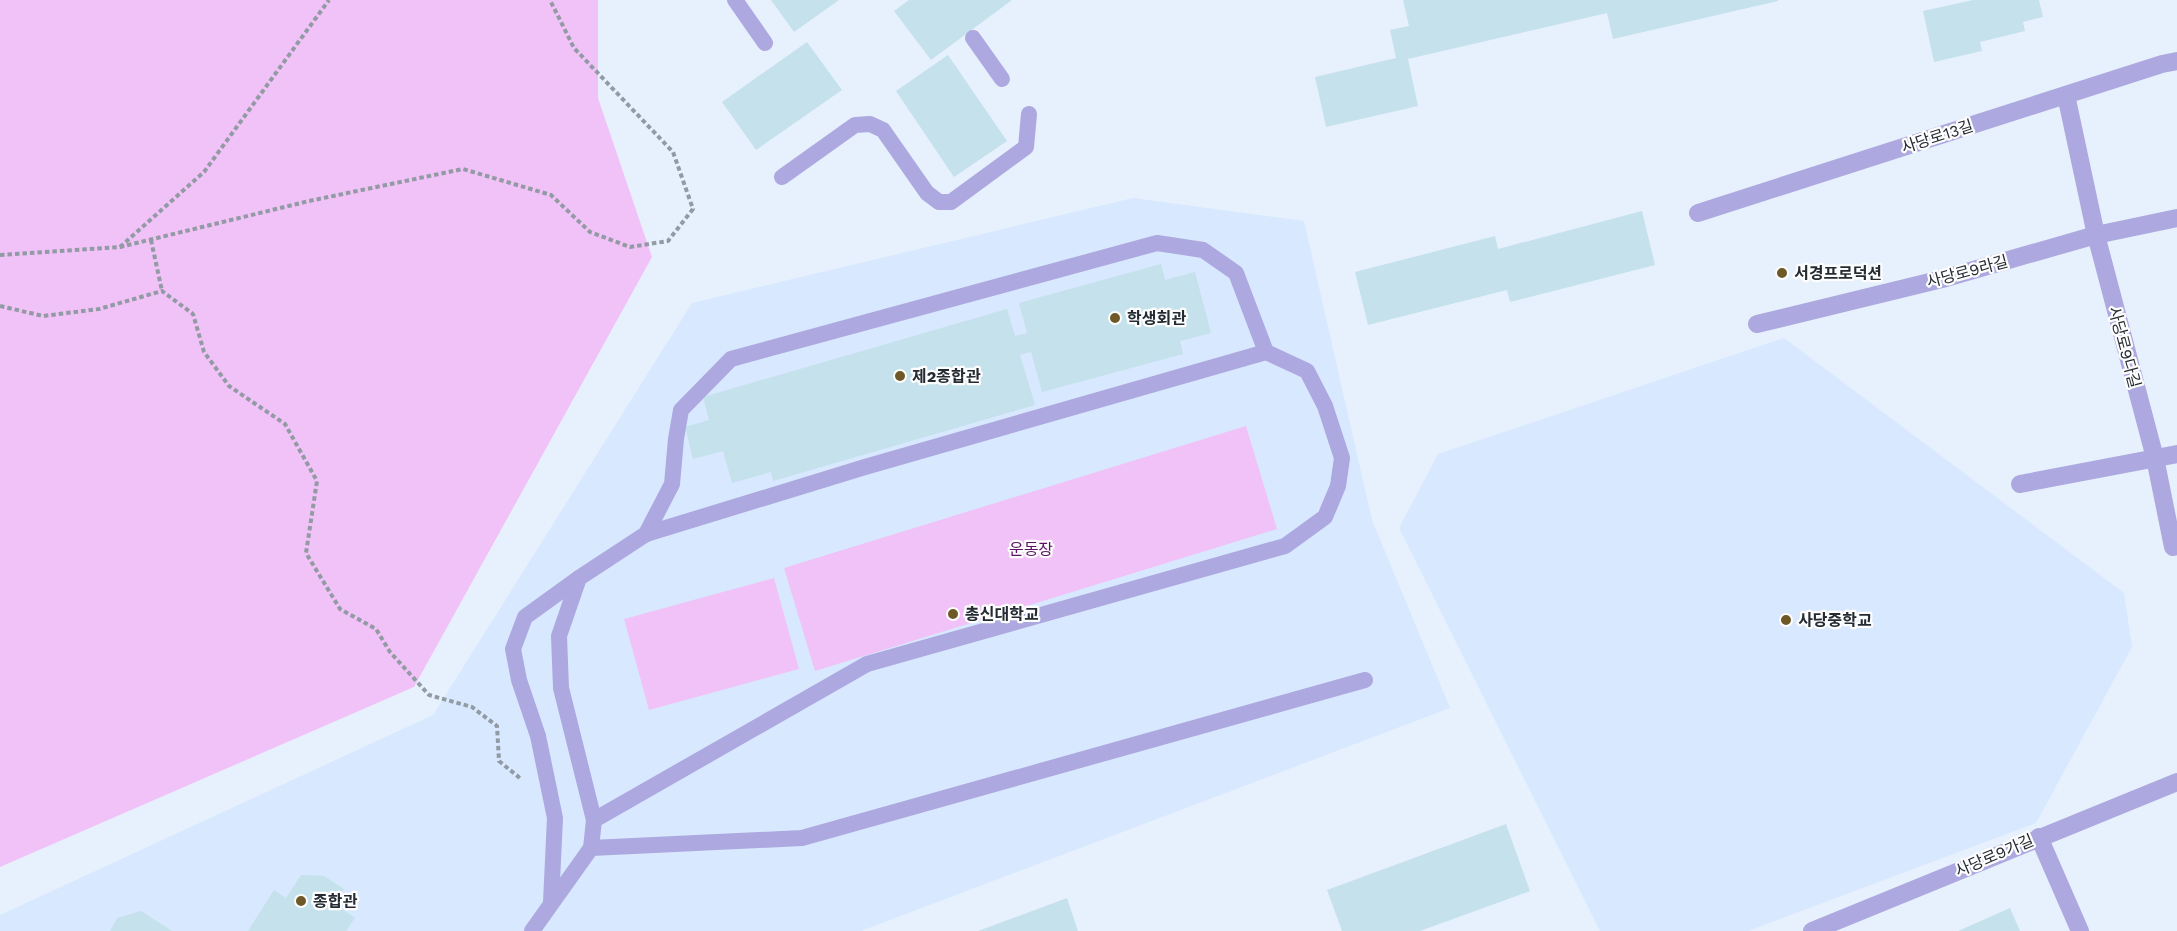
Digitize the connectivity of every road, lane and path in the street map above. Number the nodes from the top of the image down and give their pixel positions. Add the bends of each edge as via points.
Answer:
1 (329, 0) edge
2 (550, 0) edge
3 (735, 0) edge
4 (973, 38) dead end
5 (765, 43) dead end
6 (2177, 61) edge
7 (1002, 79) dead end
8 (2066, 95) junction
9 (1029, 114) dead end
10 (782, 177) dead end
11 (1698, 213) dead end
12 (2177, 218) edge
13 (2096, 236) junction
14 (151, 240) junction
15 (120, 247) junction
16 (0, 255) edge
17 (162, 291) junction
18 (0, 306) edge
19 (1757, 324) dead end
20 (1266, 352) junction
21 (2177, 454) edge
22 (2155, 458) junction
23 (2020, 484) dead end
24 (646, 534) junction
25 (2175, 546) edge
26 (579, 578) junction
27 (1365, 680) dead end
28 (2177, 782) edge
29 (525, 783) dead end
30 (594, 820) junction
31 (2039, 837) junction
32 (591, 848) junction
33 (552, 902) junction
34 (532, 931) edge
35 (1812, 931) edge
36 (2080, 931) edge

1 - 15 path via 204,172
2 - 14 path via 574,48 673,152 693,209 668,241 630,247 590,232 551,195 463,169
3 - 5 lane
4 - 7 lane
6 - 8 street, 사당로13길
8 - 11 street, 사당로13길
8 - 13 street, 사당로9다길
9 - 10 lane via 1026,147 951,202 939,202 927,193 883,130 870,124 855,125
12 - 13 street, 사당로9라길
13 - 19 street, 사당로9라길
13 - 22 street, 사당로9다길
14 - 15 path
14 - 17 path
15 - 16 path
17 - 18 path via 99,309 43,316
17 - 29 path via 193,314 204,352 229,386 285,424 317,481 306,553 340,609 376,629 390,652 429,695 472,707 497,726 499,761
20 - 24 lane
20 - 24 lane via 1236,273 1203,250 1157,243 731,359 681,410 672,484
20 - 30 lane via 1307,371 1325,406 1342,458 1338,486 1325,517 1285,546 867,664
21 - 22 street
22 - 23 street
22 - 25 street, 사당로9다길
24 - 26 lane
26 - 30 lane via 559,636 561,688
26 - 33 lane via 525,617 513,650 538,736 555,818
27 - 32 lane via 802,838
28 - 31 street, 사당로9가길
30 - 32 lane
31 - 35 street, 사당로9가길
31 - 36 street
32 - 33 lane
33 - 34 lane

